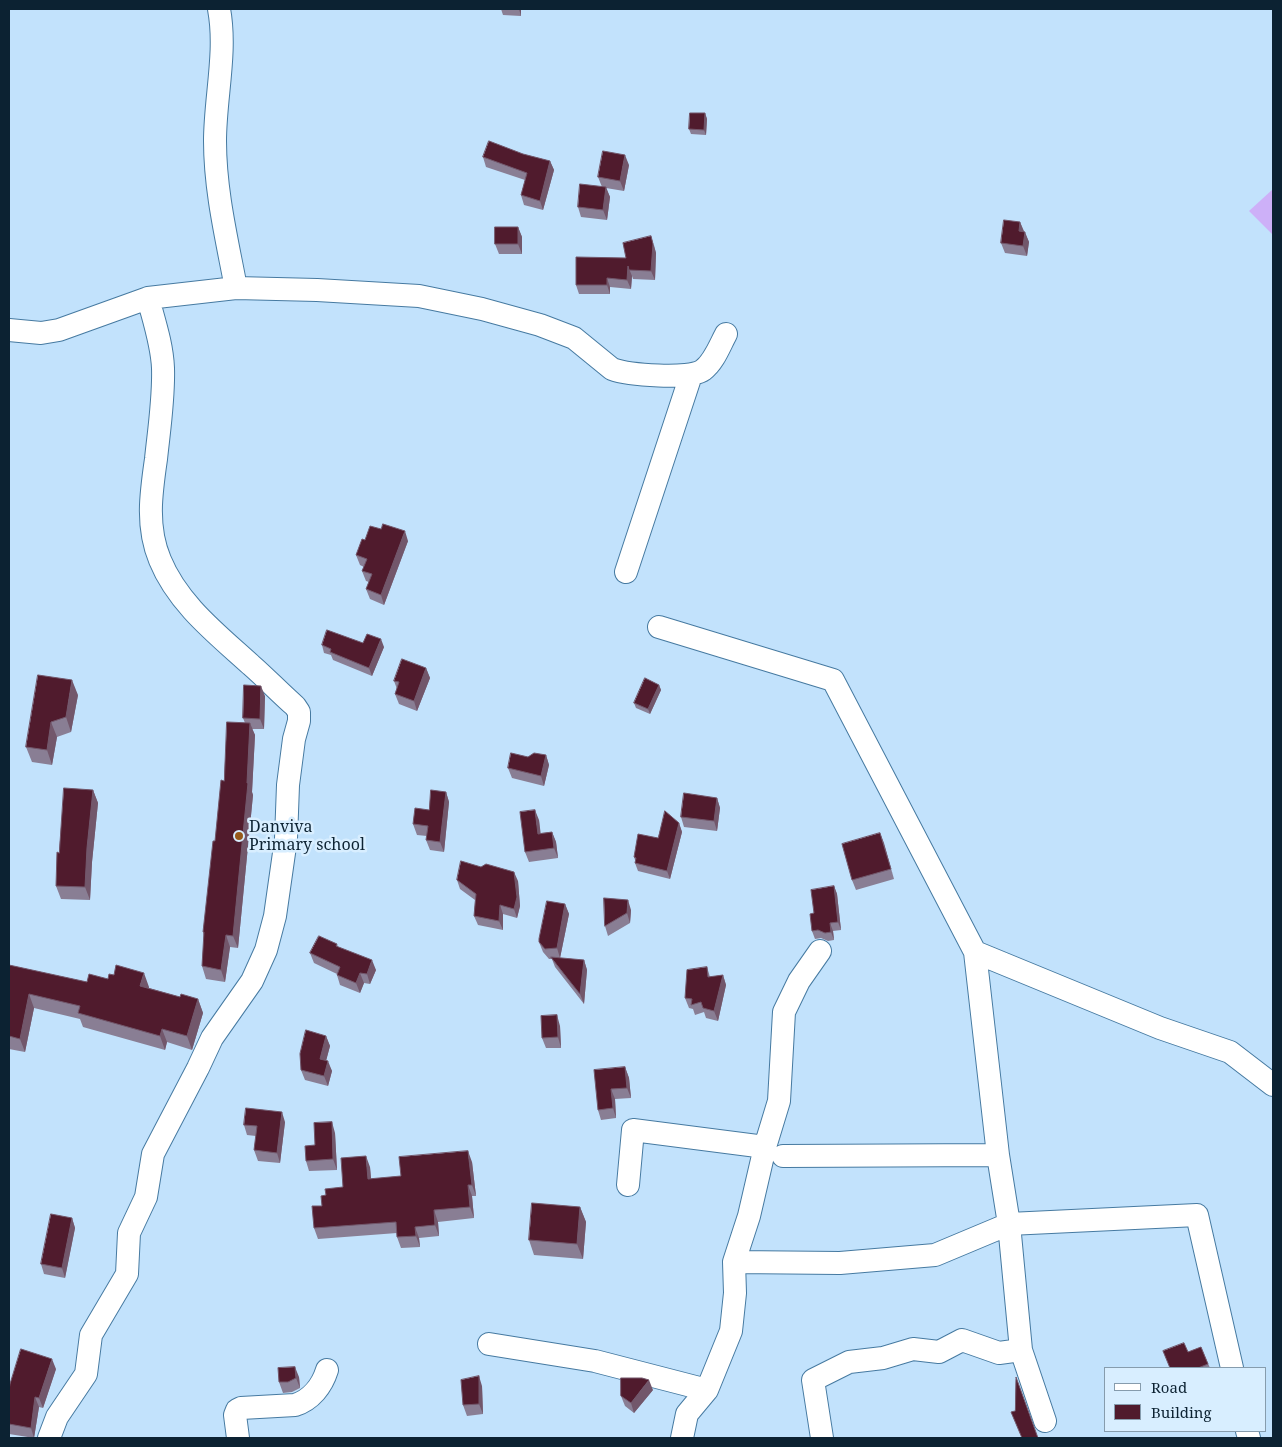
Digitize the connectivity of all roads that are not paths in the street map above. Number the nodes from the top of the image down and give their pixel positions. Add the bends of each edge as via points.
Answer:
1 (219, 9) edge
2 (236, 288) junction
3 (148, 298) junction
4 (9, 330) edge
5 (726, 334) dead end
6 (691, 375) junction
7 (626, 572) dead end
8 (659, 627) dead end
9 (820, 951) dead end
10 (975, 952) junction
11 (1273, 1085) edge
12 (774, 1151) junction
13 (998, 1155) junction
14 (628, 1185) dead end
15 (1009, 1224) junction
16 (734, 1262) junction
17 (489, 1344) dead end
18 (1021, 1350) junction
19 (1232, 1367) edge
20 (327, 1370) dead end
21 (708, 1390) junction
22 (57, 1418) junction
23 (1045, 1421) dead end
24 (41, 1438) edge
25 (49, 1438) edge
26 (238, 1438) edge
27 (682, 1438) edge
28 (822, 1438) edge

1 - 2 street via 222,35 216,165
2 - 3 street
2 - 6 street via 326,290 448,301 540,325 574,338 619,372
3 - 4 street via 59,330 42,333
3 - 22 street via 160,342 163,370 150,500 153,536 159,558 165,572 196,614 295,706 299,721 288,785 282,875 266,950 252,981 212,1038 153,1154 146,1197 130,1234 127,1274 92,1335 84,1378
5 - 6 street via 708,365
6 - 7 street
8 - 10 street via 833,680
9 - 12 street via 799,981 784,1012
10 - 11 street via 1160,1028 1230,1052
10 - 13 street
12 - 13 street
12 - 14 street via 634,1130
12 - 16 street
13 - 15 street
15 - 16 street via 935,1255 840,1263
15 - 18 street
15 - 19 street via 1197,1215
16 - 21 street via 731,1331
17 - 21 street via 594,1360
18 - 23 street
18 - 28 street via 999,1353 962,1340 938,1352 913,1349 883,1358 849,1362 814,1380
20 - 26 street via 324,1380 304,1402 237,1410
21 - 27 street via 688,1414
22 - 24 street
22 - 25 street

